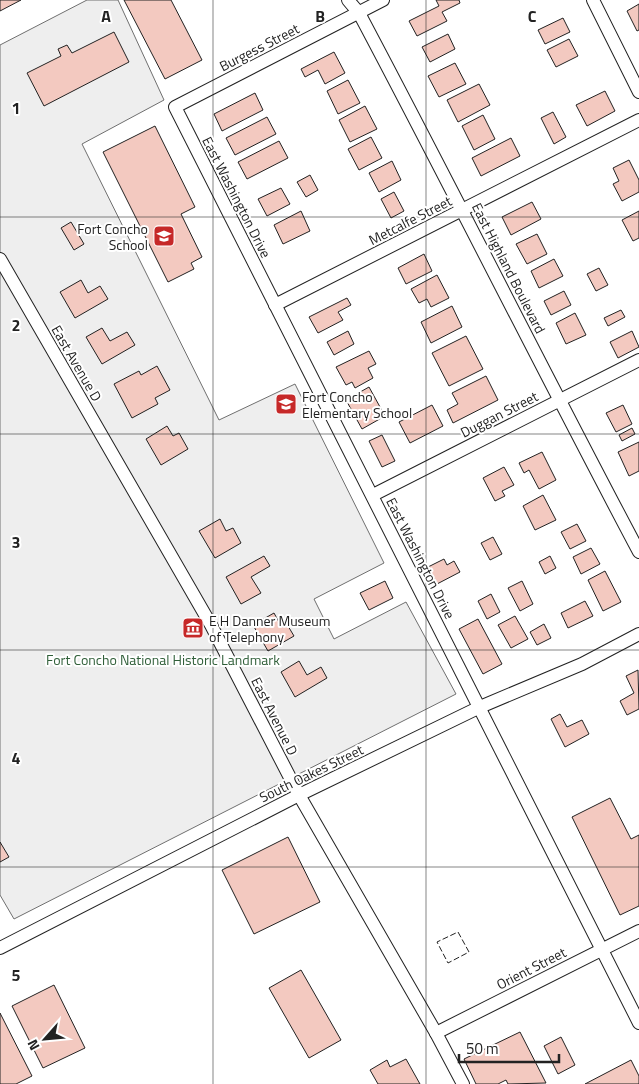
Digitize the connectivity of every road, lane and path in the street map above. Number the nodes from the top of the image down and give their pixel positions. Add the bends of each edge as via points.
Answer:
1 (348, 0) edge
2 (384, 0) edge
3 (593, 0) edge
4 (359, 13) junction
5 (639, 92) edge
6 (175, 107) joint
7 (639, 120) edge
8 (464, 210) junction
9 (0, 260) edge
10 (275, 305) junction
11 (639, 360) edge
12 (558, 400) junction
13 (373, 495) junction
14 (639, 552) edge
15 (639, 634) edge
16 (480, 707) junction
17 (299, 795) junction
18 (639, 931) edge
19 (0, 948) edge
20 (602, 949) junction
21 (639, 1023) edge
22 (436, 1033) junction
23 (462, 1084) edge

1 - 4 street, East Highland Boulevard
2 - 4 street, Burgess Street
3 - 5 street
4 - 6 street, Burgess Street
4 - 8 street, East Highland Boulevard
6 - 10 street, East Washington Drive
7 - 8 street, Metcalfe Street
8 - 10 street, Metcalfe Street
8 - 12 street, East Highland Boulevard
9 - 17 street, East Avenue D via 211,625
10 - 13 street, East Washington Drive
11 - 12 street, Duggan Street
12 - 13 street, Duggan Street
12 - 14 street, East Highland Boulevard
13 - 16 street, East Washington Drive
15 - 16 street, South Oakes Street via 582,664
16 - 17 street, South Oakes Street
16 - 20 street, East Washington Drive
17 - 19 street, South Oakes Street
17 - 22 street, East Avenue D
18 - 20 street, Orient Street
20 - 21 street, East Washington Drive
20 - 22 street, Orient Street
22 - 23 street, East Avenue D

